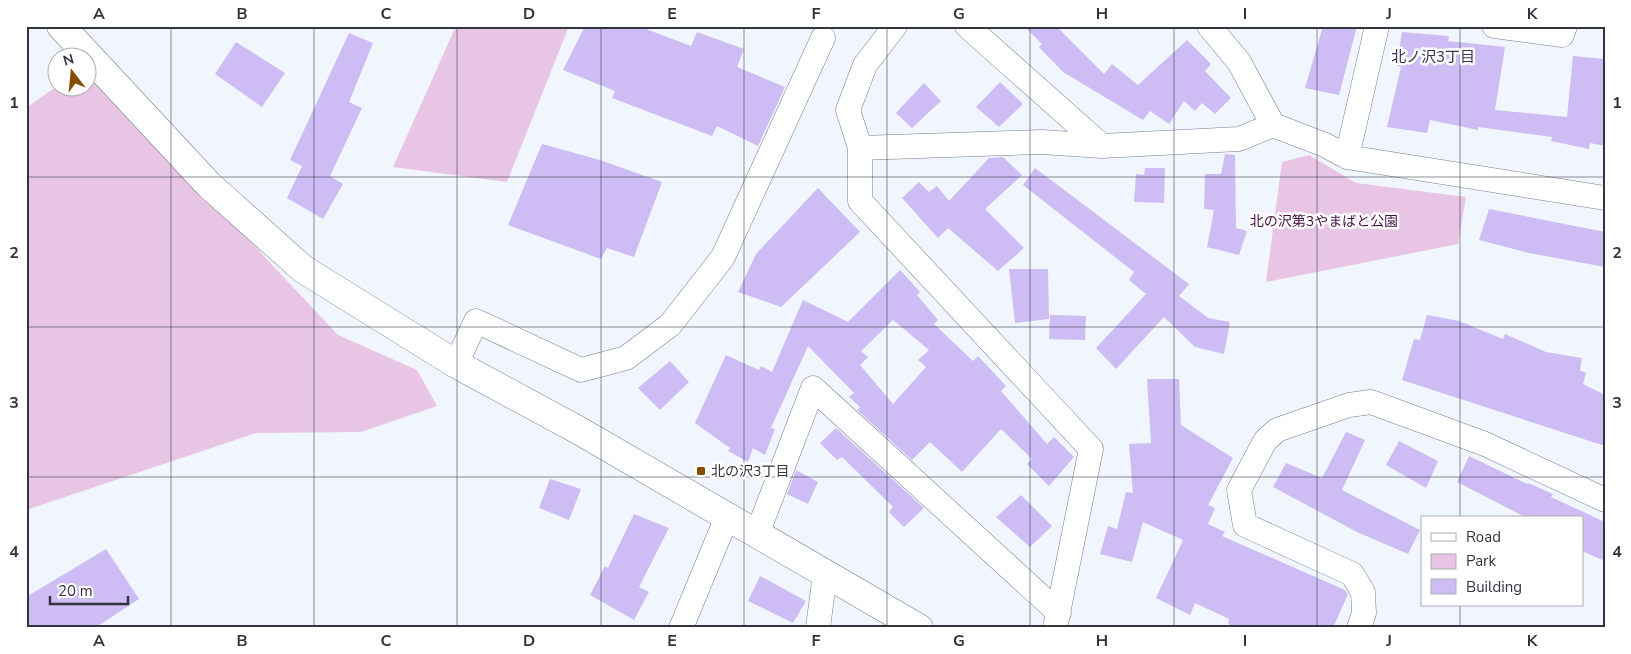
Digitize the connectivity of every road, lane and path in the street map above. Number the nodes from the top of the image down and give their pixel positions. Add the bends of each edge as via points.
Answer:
1 (61, 26) edge
2 (894, 26) edge
3 (967, 26) edge
4 (1209, 26) edge
5 (1377, 26) edge
6 (1494, 26) edge
7 (1565, 26) edge
8 (823, 38) dead end
9 (1273, 125) junction
10 (1102, 146) junction
11 (860, 148) junction
12 (1347, 157) junction
13 (1605, 198) edge
14 (456, 364) junction
15 (1605, 500) edge
16 (727, 517) junction
17 (757, 534) junction
18 (825, 573) junction
19 (1057, 620) edge
20 (681, 628) edge
21 (818, 628) edge
22 (919, 628) edge
23 (1359, 628) edge

1 - 14 street via 208,185 303,269
2 - 11 street via 864,65 848,110
3 - 10 street
4 - 9 street via 1239,62
5 - 12 street
6 - 7 street via 1562,35
8 - 14 street via 722,256 670,325 626,358 581,370 476,320
9 - 10 street via 1239,139
9 - 12 street
10 - 11 street via 1042,142
11 - 19 street via 860,201 1091,449
12 - 13 street
14 - 16 street via 578,430
15 - 23 street via 1485,444 1370,402 1349,405 1277,430 1265,441 1239,490 1245,525 1352,574 1364,592 1364,613
16 - 17 street
16 - 20 street
17 - 18 street
17 - 19 street via 813,388
18 - 21 street
18 - 22 street

